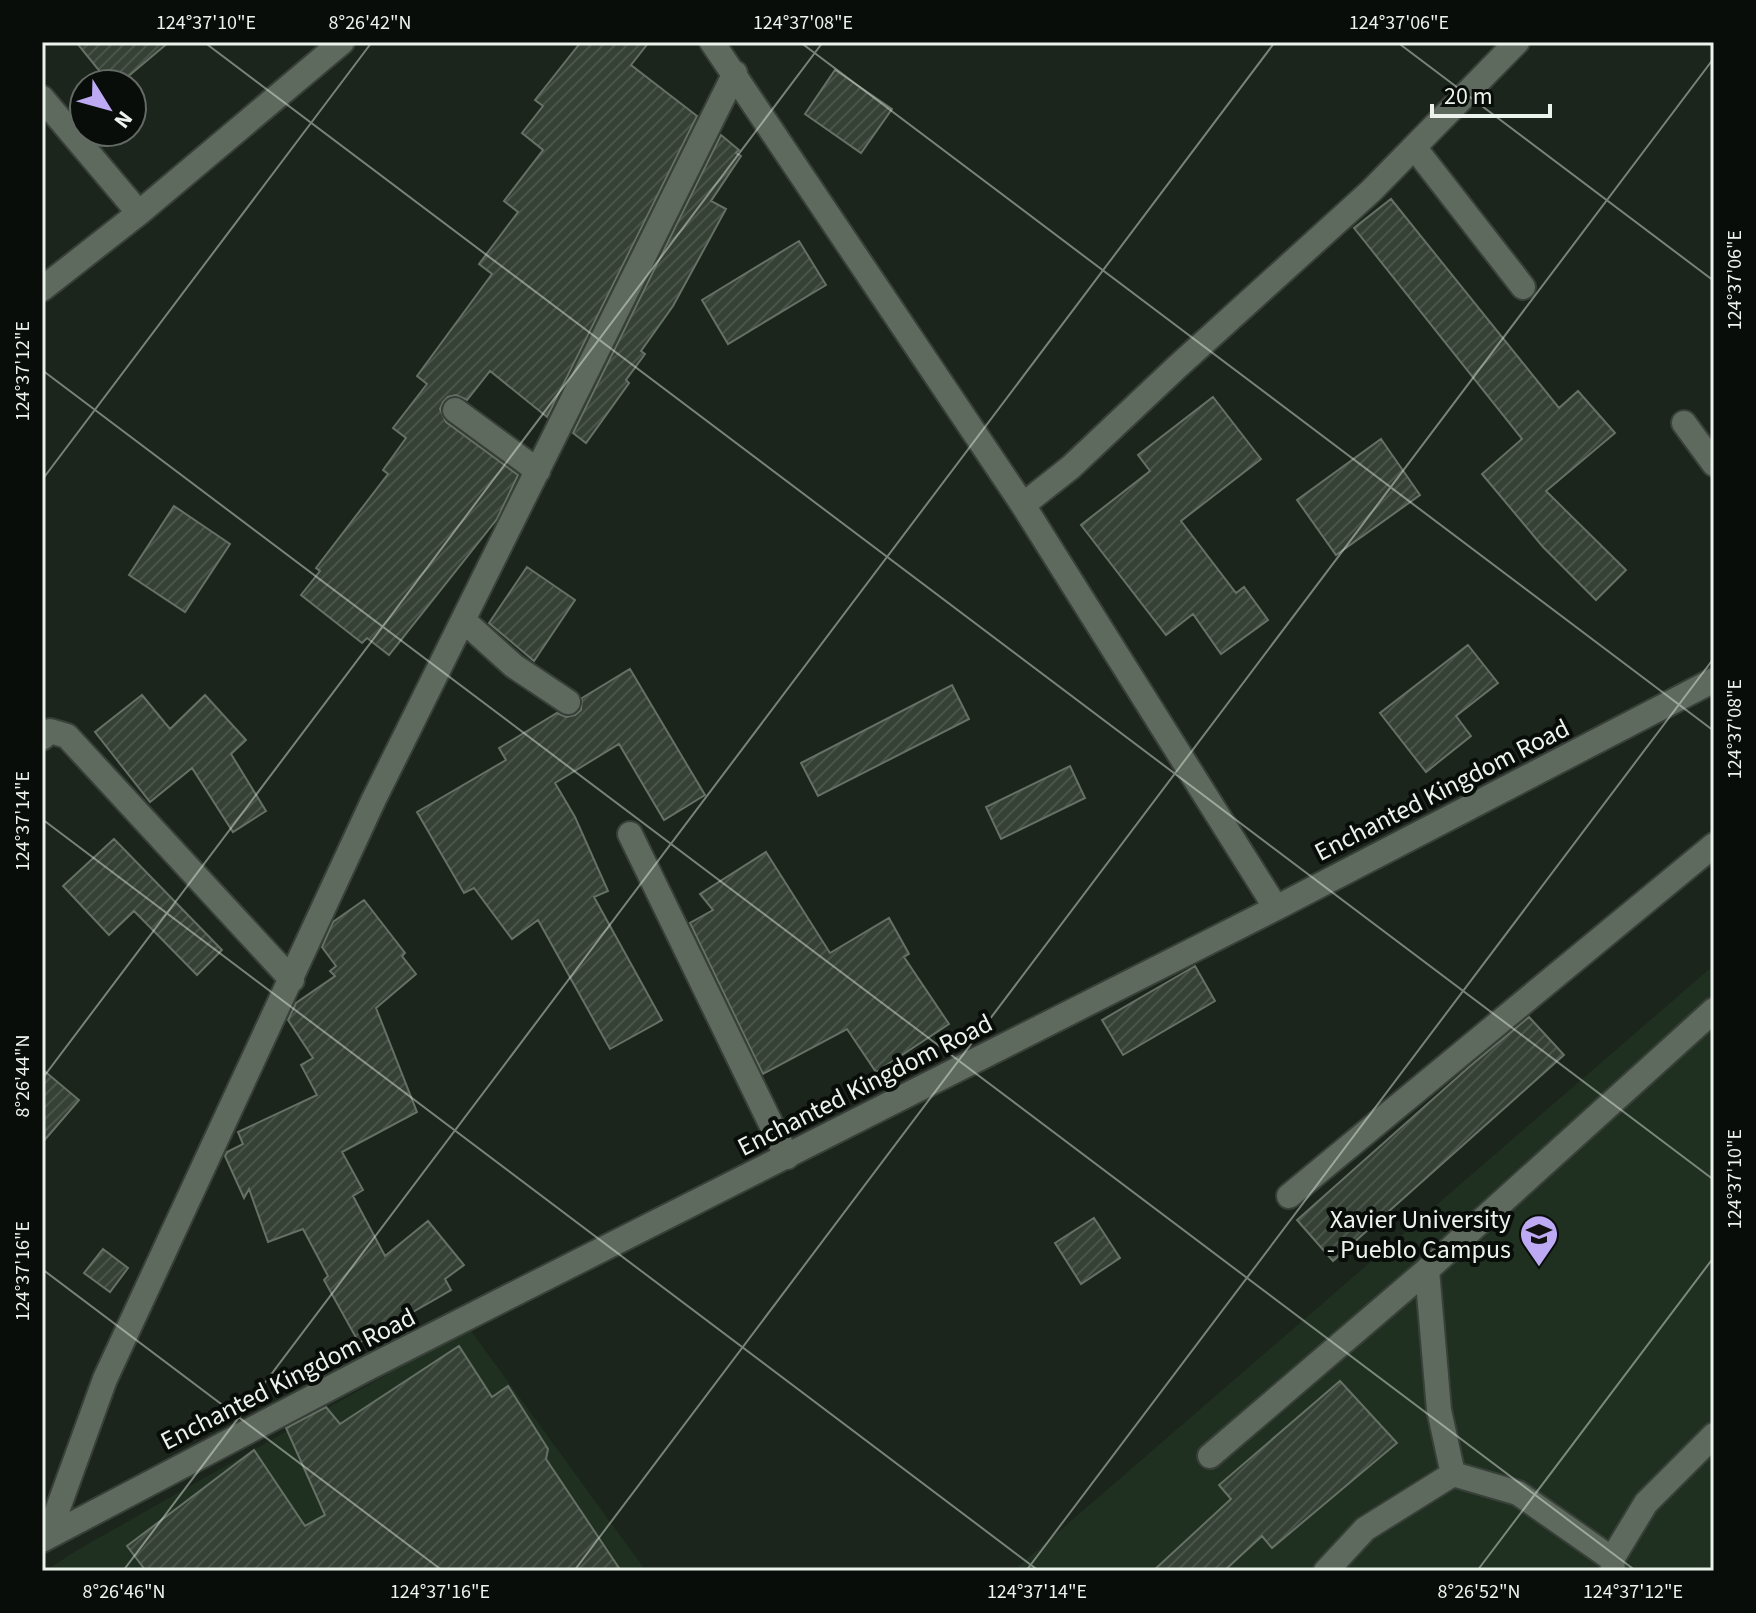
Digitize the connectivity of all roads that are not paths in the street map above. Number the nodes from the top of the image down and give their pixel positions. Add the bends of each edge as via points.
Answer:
1 (342, 42) edge
2 (1517, 42) edge
3 (725, 54) edge
4 (42, 98) edge
5 (1414, 147) junction
6 (139, 213) junction
7 (1523, 287) dead end
8 (42, 289) edge
9 (455, 410) dead end
10 (1684, 423) dead end
11 (1714, 464) edge
12 (538, 471) junction
13 (1023, 505) junction
14 (463, 620) junction
15 (1714, 680) edge
16 (568, 702) dead end
17 (42, 738) edge
18 (630, 834) dead end
19 (1714, 845) edge
20 (1276, 908) junction
21 (292, 980) junction
22 (1714, 1010) edge
23 (787, 1157) junction
24 (1289, 1196) dead end
25 (1427, 1270) junction
26 (1714, 1435) edge
27 (1210, 1456) dead end
28 (1453, 1474) junction
29 (45, 1538) edge
30 (1613, 1565) edge
31 (1326, 1571) edge

1 - 6 street
2 - 5 street
3 - 12 street
3 - 13 street
4 - 6 street
5 - 7 street
5 - 13 street via 1071,467
6 - 8 street
9 - 12 street
10 - 11 street
12 - 14 street
13 - 20 street
14 - 16 street via 514,666
14 - 21 street
15 - 20 street, Enchanted Kingdom Road
17 - 21 street via 50,731 67,736
18 - 23 street
19 - 24 street
20 - 23 street, Enchanted Kingdom Road
21 - 29 street via 105,1379
22 - 25 street
23 - 29 street, Enchanted Kingdom Road
25 - 27 street
25 - 28 street via 1439,1410
26 - 30 street via 1646,1503
28 - 30 street via 1518,1493
28 - 31 street via 1365,1529

